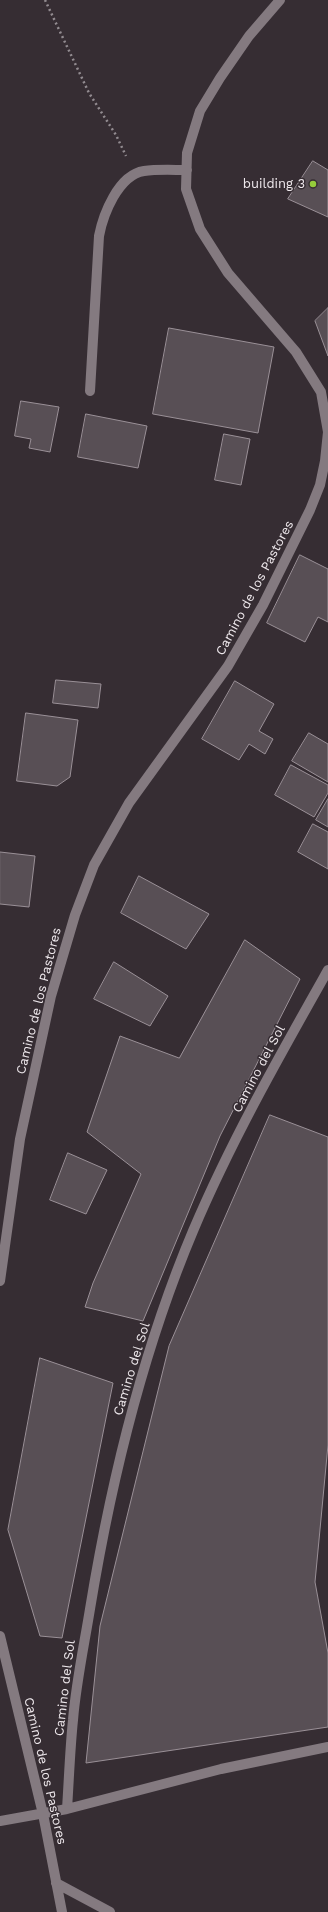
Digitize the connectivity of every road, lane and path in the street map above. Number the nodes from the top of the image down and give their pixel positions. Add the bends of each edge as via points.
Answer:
1 (45, 0) edge
2 (280, 0) edge
3 (187, 170) junction
4 (135, 174) junction
5 (90, 392) dead end
6 (328, 970) edge
7 (0, 1281) edge
8 (0, 1636) edge
9 (328, 1747) edge
10 (67, 1809) junction
11 (43, 1814) junction
12 (0, 1821) edge
13 (56, 1883) junction
14 (62, 1912) edge
15 (110, 1912) edge

1 - 4 path via 89,92 116,135
2 - 3 street, Camino de los Pastores via 249,36 200,111 187,153
3 - 4 street via 143,171
3 - 7 street, Camino de los Pastores via 186,189 200,229 228,273 296,352 321,392 328,432 325,461 320,485 310,510 263,605 228,666 129,803 94,865 75,915 51,996 20,1139
4 - 5 street via 127,180 110,203 102,219
6 - 10 street, Camino del Sol via 278,1059 229,1155 193,1231 164,1306 121,1449 100,1548 73,1718
8 - 11 street, Camino de los Pastores
9 - 10 street via 221,1769
10 - 11 street
11 - 12 street
11 - 13 street, Camino de los Pastores
13 - 14 street, Camino de los Pastores
13 - 15 street

